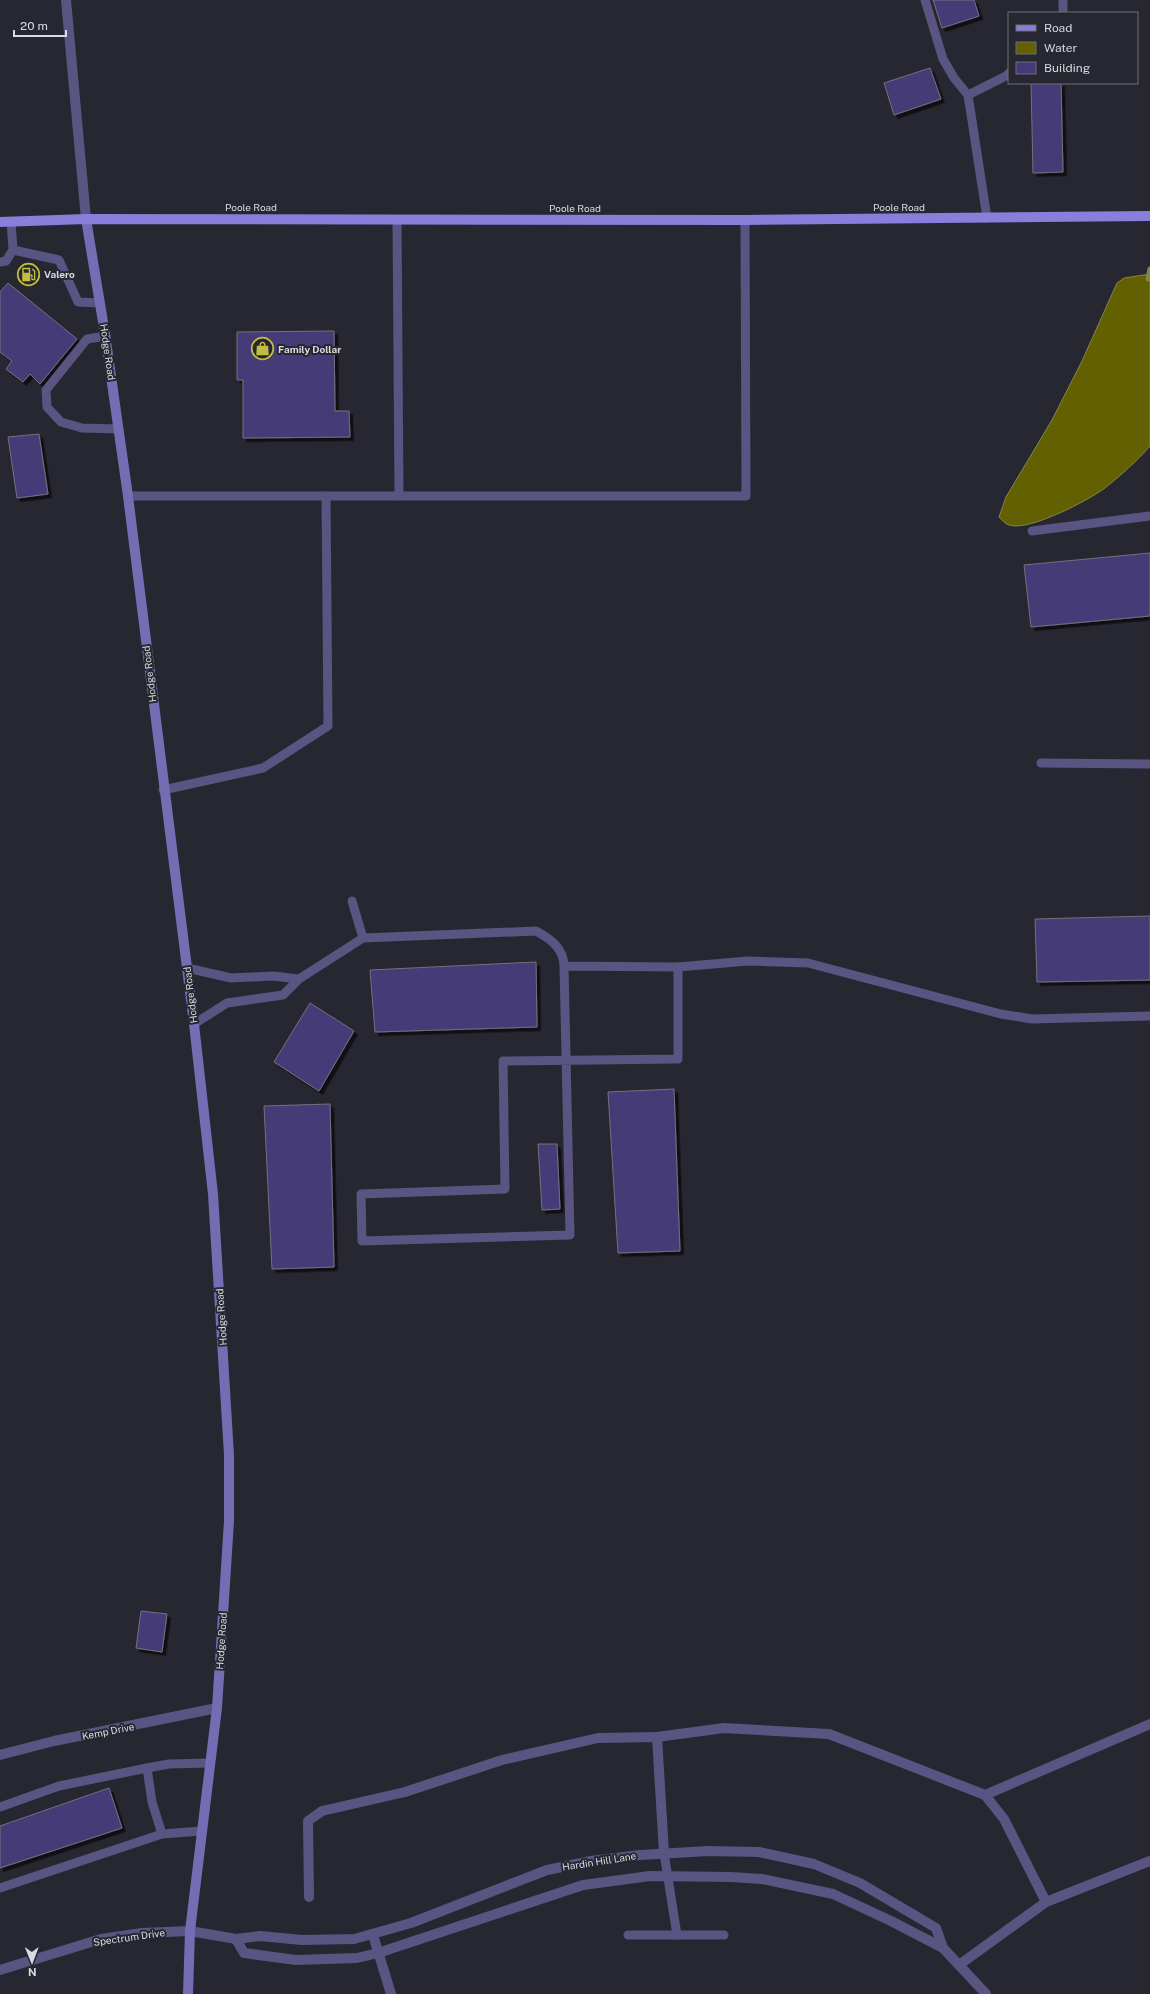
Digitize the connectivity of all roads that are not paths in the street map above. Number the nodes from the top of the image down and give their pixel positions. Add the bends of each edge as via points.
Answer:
1 (66, 0) edge
2 (925, 0) edge
3 (1063, 0) edge
4 (1063, 12) edge
5 (1008, 74) edge
6 (968, 95) junction
7 (1150, 216) edge
8 (987, 218) junction
9 (86, 219) junction
10 (396, 220) junction
11 (745, 220) junction
12 (11, 221) junction
13 (0, 222) edge
14 (13, 250) junction
15 (0, 262) edge
16 (100, 304) junction
17 (106, 336) junction
18 (118, 429) junction
19 (128, 496) junction
20 (326, 496) junction
21 (399, 496) junction
22 (1150, 516) edge
23 (1032, 531) dead end
24 (1041, 763) dead end
25 (1150, 764) edge
26 (164, 790) junction
27 (352, 901) dead end
28 (363, 938) junction
29 (564, 966) junction
30 (678, 966) junction
31 (187, 968) junction
32 (299, 979) junction
33 (1150, 1016) edge
34 (194, 1024) junction
35 (567, 1061) junction
36 (217, 1708) junction
37 (1150, 1724) edge
38 (657, 1737) junction
39 (0, 1755) edge
40 (210, 1763) junction
41 (148, 1768) junction
42 (985, 1795) junction
43 (0, 1807) edge
44 (202, 1831) junction
45 (162, 1834) junction
46 (664, 1853) junction
47 (1150, 1860) edge
48 (669, 1877) junction
49 (0, 1888) edge
50 (309, 1897) dead end
51 (1046, 1902) junction
52 (190, 1931) junction
53 (373, 1935) junction
54 (628, 1935) dead end
55 (677, 1935) junction
56 (724, 1935) dead end
57 (236, 1939) junction
58 (943, 1948) junction
59 (378, 1953) junction
60 (959, 1965) junction
61 (0, 1970) edge
62 (188, 1994) edge
63 (391, 1994) edge
64 (986, 1994) edge

1 - 9 street, Hodge Road
2 - 6 lane via 943,59
3 - 4 lane
5 - 6 lane
6 - 8 lane
7 - 8 main road, Poole Road
8 - 11 main road, Poole Road
9 - 10 main road, Poole Road
9 - 12 main road, Poole Road
9 - 16 main road, Hodge Road
10 - 11 main road, Poole Road
10 - 21 lane
11 - 21 lane via 746,496
12 - 13 main road, Poole Road
12 - 14 lane
14 - 15 lane via 6,261
14 - 16 lane via 59,260 78,302
16 - 17 main road, Hodge Road
17 - 18 main road, Hodge Road
17 - 18 lane via 87,339 46,390 47,407 61,422 82,428
18 - 19 main road, Hodge Road
19 - 20 lane
19 - 26 main road, Hodge Road
20 - 21 lane
20 - 26 lane via 328,726 264,768
22 - 23 lane
24 - 25 lane
26 - 31 main road, Hodge Road
27 - 28 lane
28 - 29 lane via 536,931 548,937 564,956
28 - 32 lane
29 - 30 lane
29 - 35 lane
30 - 33 lane via 748,961 808,963 1001,1014 1032,1019
30 - 35 lane via 678,1059
31 - 32 lane via 231,978 274,976
31 - 34 main road, Hodge Road
32 - 34 lane via 283,995 228,1003
34 - 36 main road, Hodge Road via 212,1194 229,1455 229,1521
35 - 35 lane via 570,1235 362,1241 361,1194 505,1190 503,1061
36 - 39 street, Kemp Drive via 54,1741
36 - 40 main road, Hodge Road
37 - 42 street
38 - 42 street via 724,1728 829,1734
38 - 46 street
38 - 50 street via 598,1738 502,1760 405,1792 322,1811 308,1821
40 - 41 lane via 169,1764
40 - 44 main road, Hodge Road
41 - 43 lane via 59,1786
41 - 45 lane via 152,1802
42 - 51 street via 1004,1819
44 - 45 lane
44 - 52 main road, Hodge Road
45 - 49 lane
46 - 48 lane
46 - 53 street, Hardin Hill Lane via 591,1861 547,1870 411,1923
46 - 58 street, Hardin Hill Lane via 759,1852 814,1864 860,1883 936,1928
47 - 51 street
48 - 55 lane
48 - 58 street, Hardin Hill Lane via 731,1876 762,1879 833,1894
48 - 59 street, Hardin Hill Lane via 650,1876 582,1885
51 - 60 street
52 - 57 street, Hardin Hill Lane
52 - 61 street, Spectrum Drive via 142,1933 101,1939
52 - 62 main road, Hodge Road
53 - 57 street, Hardin Hill Lane via 354,1939 302,1940 260,1936
53 - 59 street
54 - 55 lane
55 - 56 lane
57 - 59 street, Hardin Hill Lane via 244,1953 296,1960 356,1958
58 - 60 street, Hardin Hill Lane
59 - 63 street
60 - 64 street, Hardin Hill Lane

